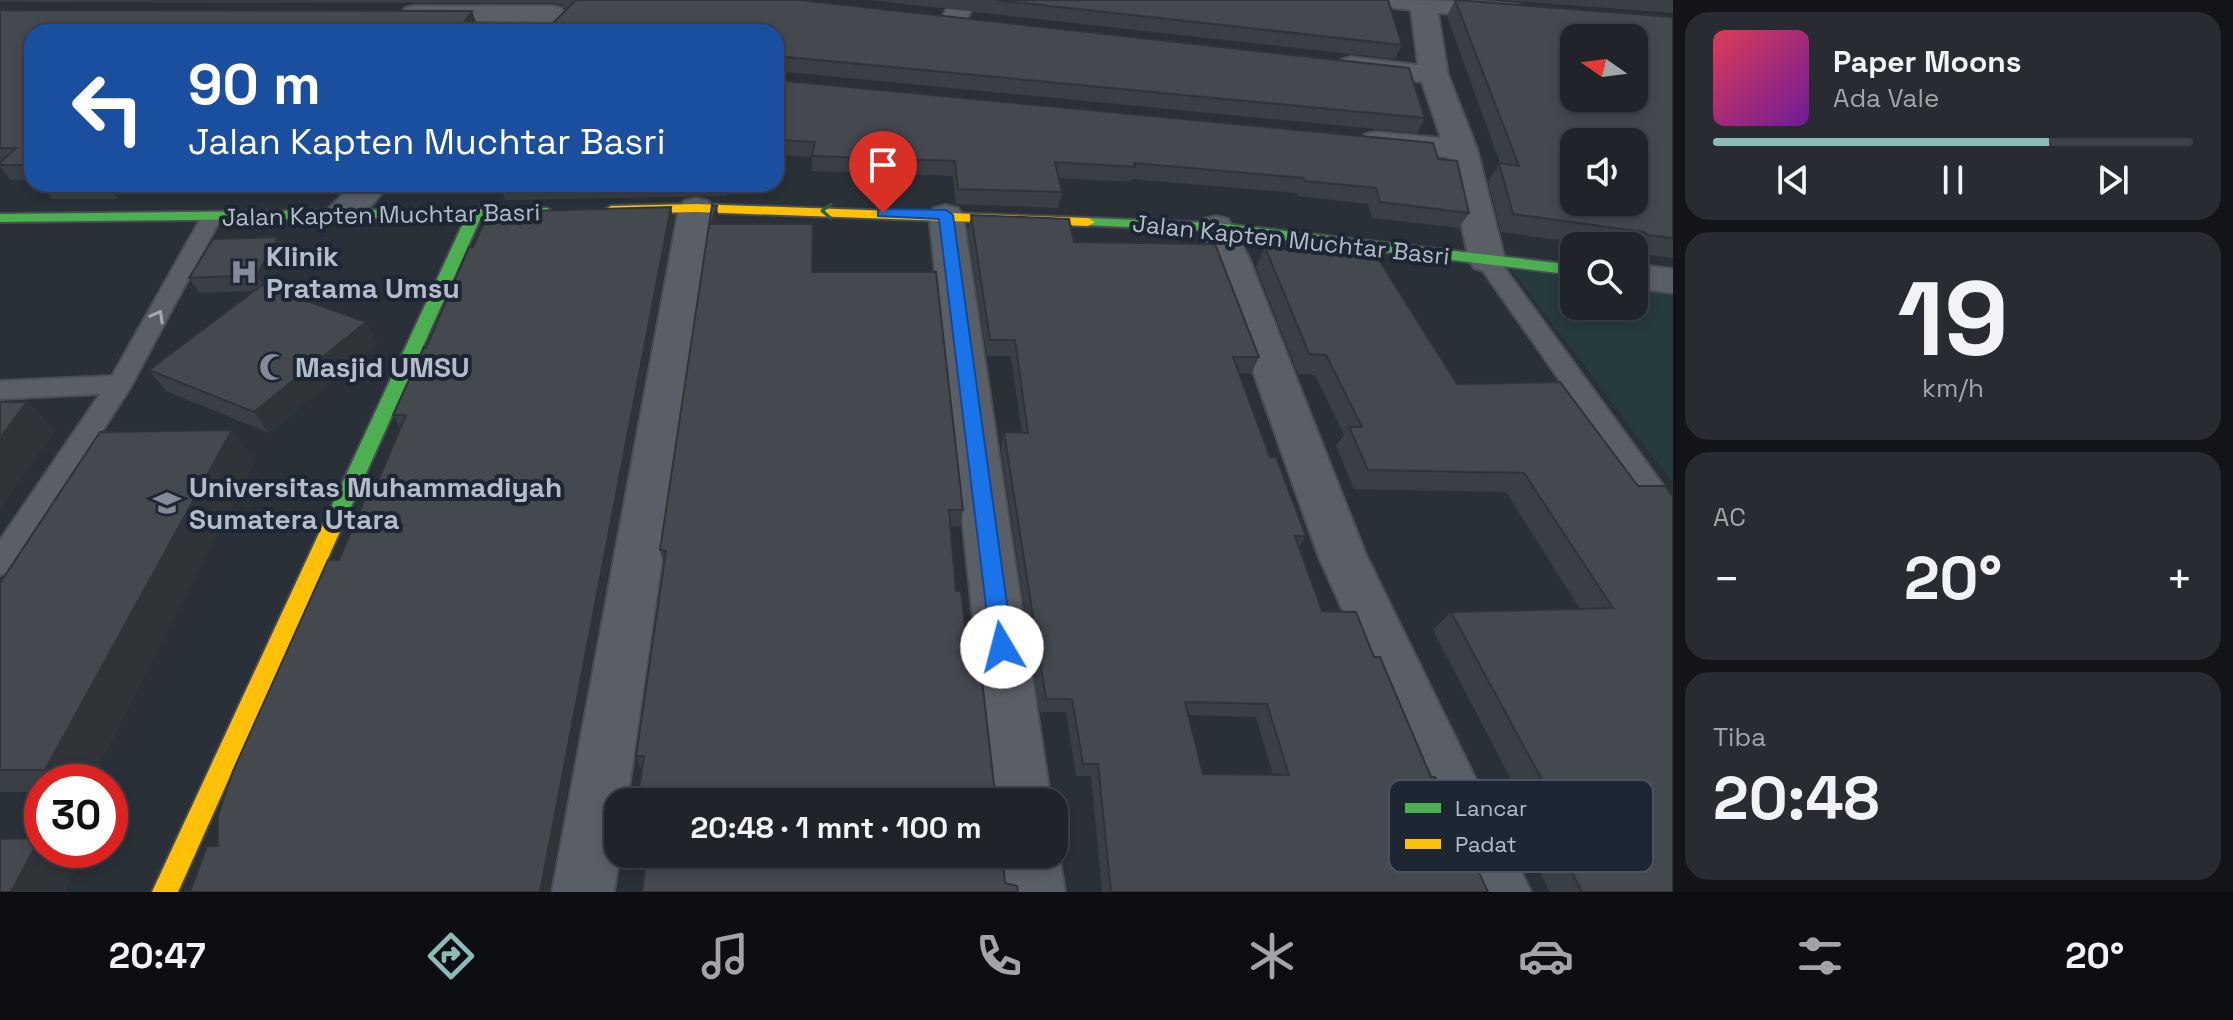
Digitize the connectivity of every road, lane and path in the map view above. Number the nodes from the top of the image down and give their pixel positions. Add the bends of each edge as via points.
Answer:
1 (1381, 0) edge
2 (1424, 3) edge
3 (560, 7) edge
4 (959, 10) edge
5 (1534, 13) edge
6 (395, 14) edge
7 (924, 17) edge
8 (541, 24) edge
9 (985, 24) edge
10 (1325, 63) edge
11 (1434, 75) junction
12 (1354, 139) edge
13 (1461, 149) junction
14 (363, 192) edge
15 (696, 208) junction
16 (340, 214) junction
17 (475, 214) junction
18 (946, 215) junction
19 (0, 218) edge
20 (211, 218) junction
21 (1216, 227) junction
22 (1487, 260) junction
23 (1560, 268) edge
24 (1648, 278) edge
25 (1673, 281) edge
26 (120, 384) junction
27 (0, 390) edge
28 (1673, 520) edge
29 (0, 563) edge
30 (1447, 780) edge
31 (1020, 788) edge
32 (1031, 868) edge
33 (1491, 872) edge
34 (165, 892) edge
35 (583, 892) edge
36 (1034, 892) edge
37 (1500, 892) edge

1 - 2 street
2 - 5 street
2 - 11 street
3 - 6 street
3 - 8 street
4 - 7 street
4 - 9 street
10 - 11 street
11 - 13 street
12 - 13 street
13 - 22 street
14 - 16 street
15 - 17 street, Jalan Kapten Muchtar Basri
18 -> 15 street, Jalan Kapten Muchtar Basri
15 - 35 street
16 - 17 street, Jalan Kapten Muchtar Basri
16 - 20 street, Jalan Kapten Muchtar Basri
17 - 34 street
18 - 21 street, Jalan Kapten Muchtar Basri
18 - 31 street
19 - 20 street, Jalan Kapten Muchtar Basri
26 -> 20 lane
21 - 22 street, Jalan Kapten Muchtar Basri
21 - 30 street via 1342,555
22 - 23 street, Jalan Kapten Muchtar Basri
22 - 28 lane
24 - 25 street
26 - 27 lane
26 - 29 lane
32 - 36 street
33 - 37 street

